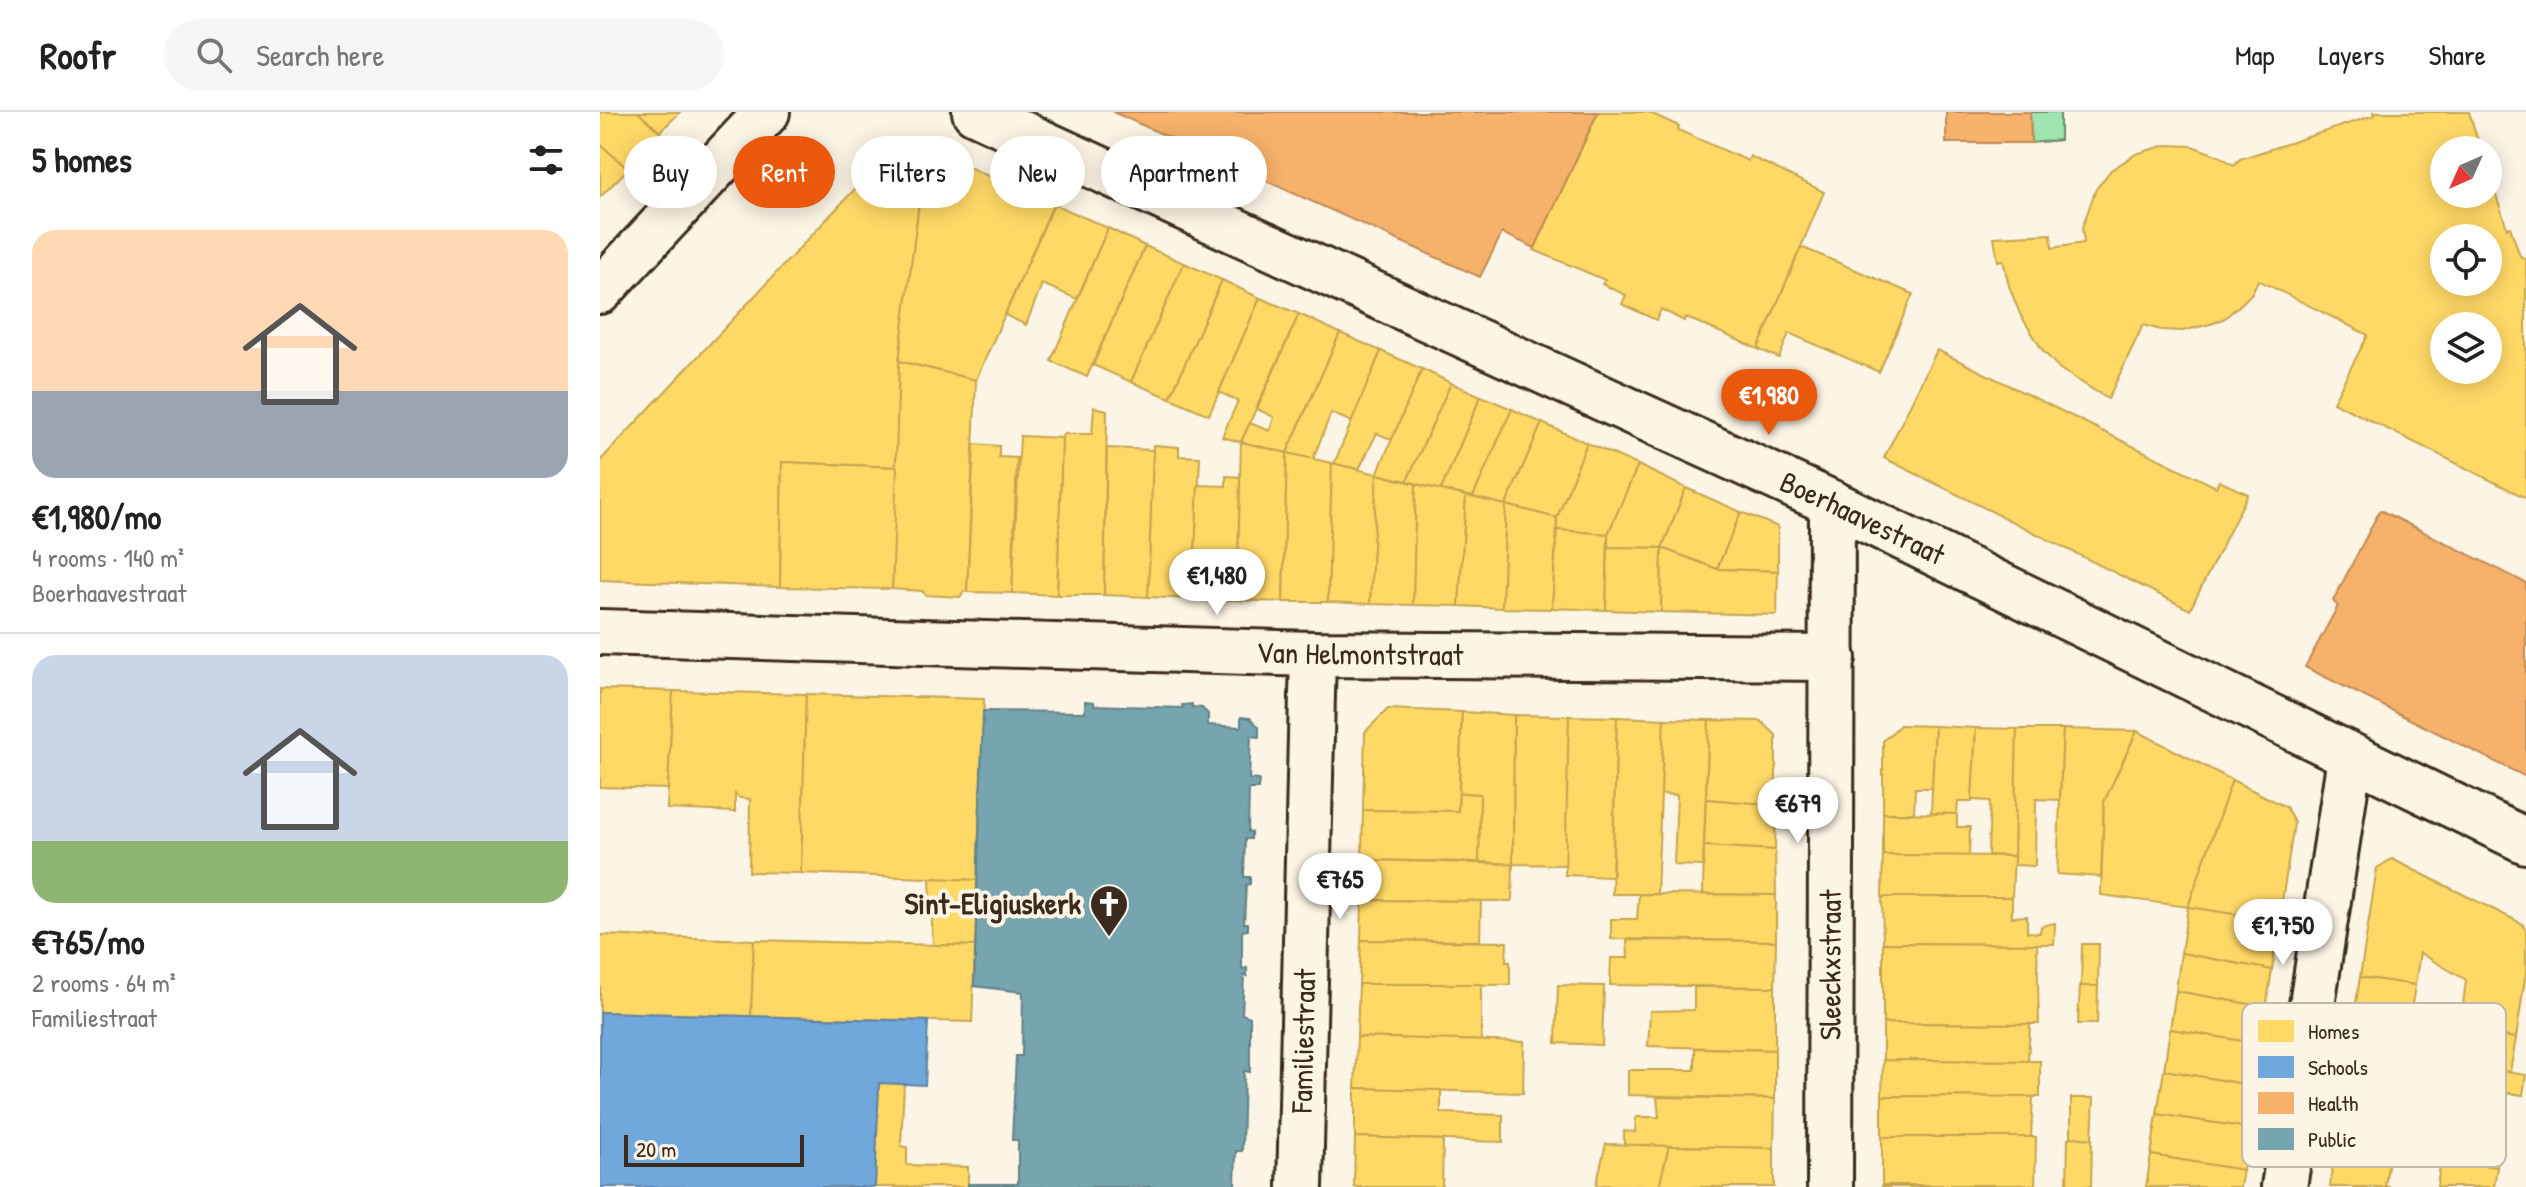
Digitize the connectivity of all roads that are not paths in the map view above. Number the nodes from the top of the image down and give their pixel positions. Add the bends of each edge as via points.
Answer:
1 (767, 112) edge
2 (975, 112) edge
3 (600, 291) edge
4 (1832, 503) junction
5 (600, 632) edge
6 (1313, 654) junction
7 (1833, 658) junction
8 (2350, 757) junction
9 (2526, 841) edge
10 (2312, 1003) edge
11 (2287, 1167) edge
12 (1300, 1187) edge
13 (1830, 1187) edge
14 (2284, 1187) edge

1 - 3 street
2 - 4 street, Boerhaavestraat
4 - 7 street, Sleeckxstraat
4 - 8 street, Boerhaavestraat
5 - 6 street, Van Helmontstraat
6 - 7 street, Van Helmontstraat
6 - 12 street, Familiestraat
7 - 13 street, Sleeckxstraat
8 - 9 street, Boerhaavestraat
8 - 10 street
11 - 14 street

